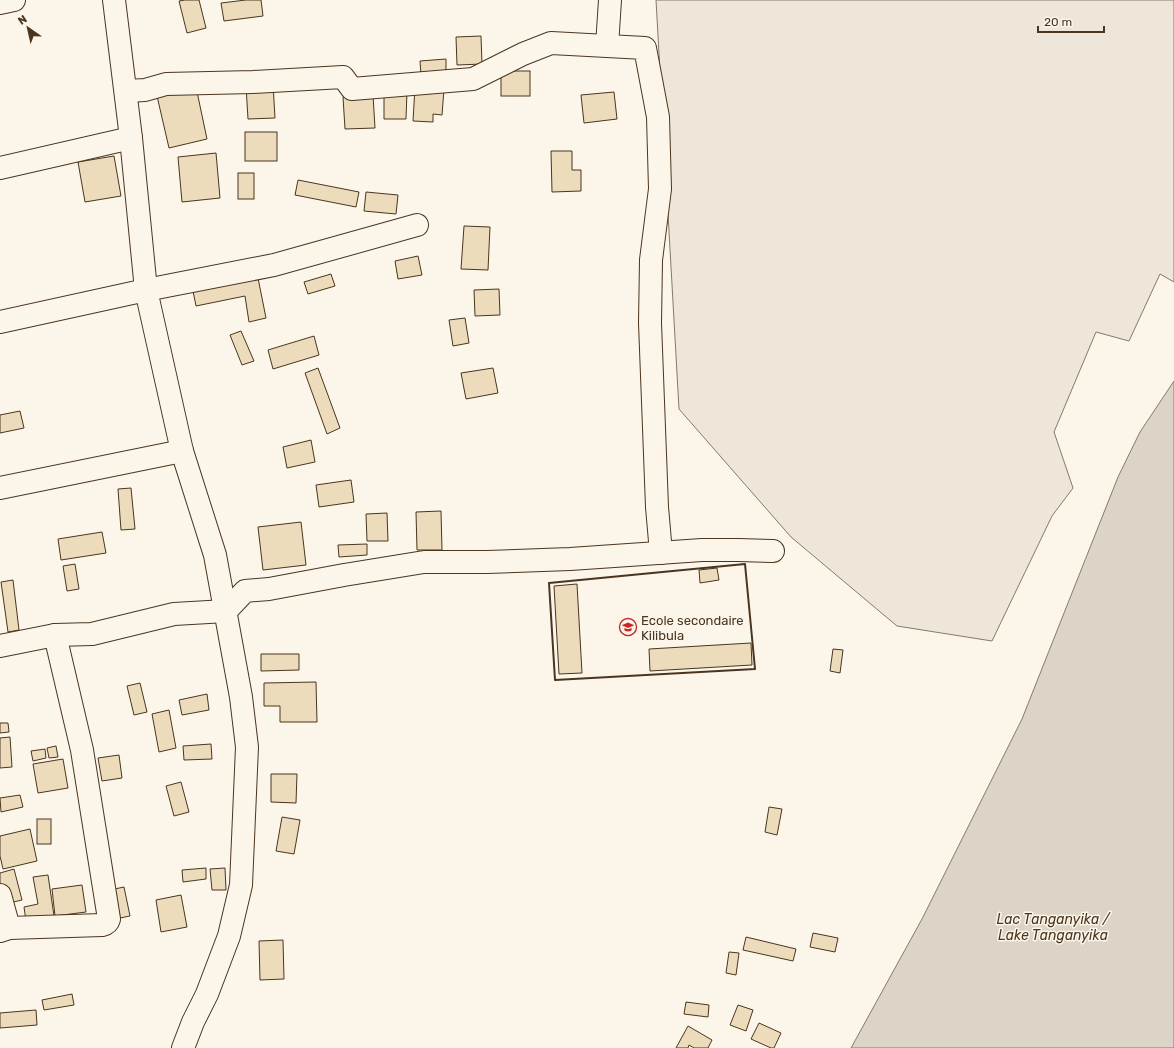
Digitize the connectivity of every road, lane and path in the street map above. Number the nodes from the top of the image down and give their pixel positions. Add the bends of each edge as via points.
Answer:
1 (14, 0) edge
2 (114, 0) edge
3 (610, 0) edge
4 (0, 3) edge
5 (607, 46) junction
6 (126, 91) junction
7 (131, 138) junction
8 (0, 168) edge
9 (417, 225) dead end
10 (146, 290) junction
11 (0, 322) edge
12 (182, 451) junction
13 (0, 488) edge
14 (774, 551) dead end
15 (661, 553) junction
16 (226, 611) junction
17 (55, 635) junction
18 (0, 646) edge
19 (0, 895) edge
20 (5, 930) edge
21 (182, 1048) edge

1 - 4 street
2 - 6 street
3 - 5 street
5 - 6 street via 551,43 473,79 352,89 343,77 166,84 145,90
5 - 15 street via 645,48 658,117 660,189 651,260 650,323
6 - 7 street
7 - 8 street
7 - 10 street
9 - 10 street via 274,265
10 - 11 street
10 - 12 street
12 - 13 street
12 - 16 street via 215,555
14 - 15 street via 702,550
15 - 16 street via 487,562 424,562 245,591
16 - 17 street via 174,614 92,634
16 - 21 street via 247,747 241,885 229,936
17 - 18 street
17 - 20 street via 82,750 109,919 102,925
19 - 20 street

